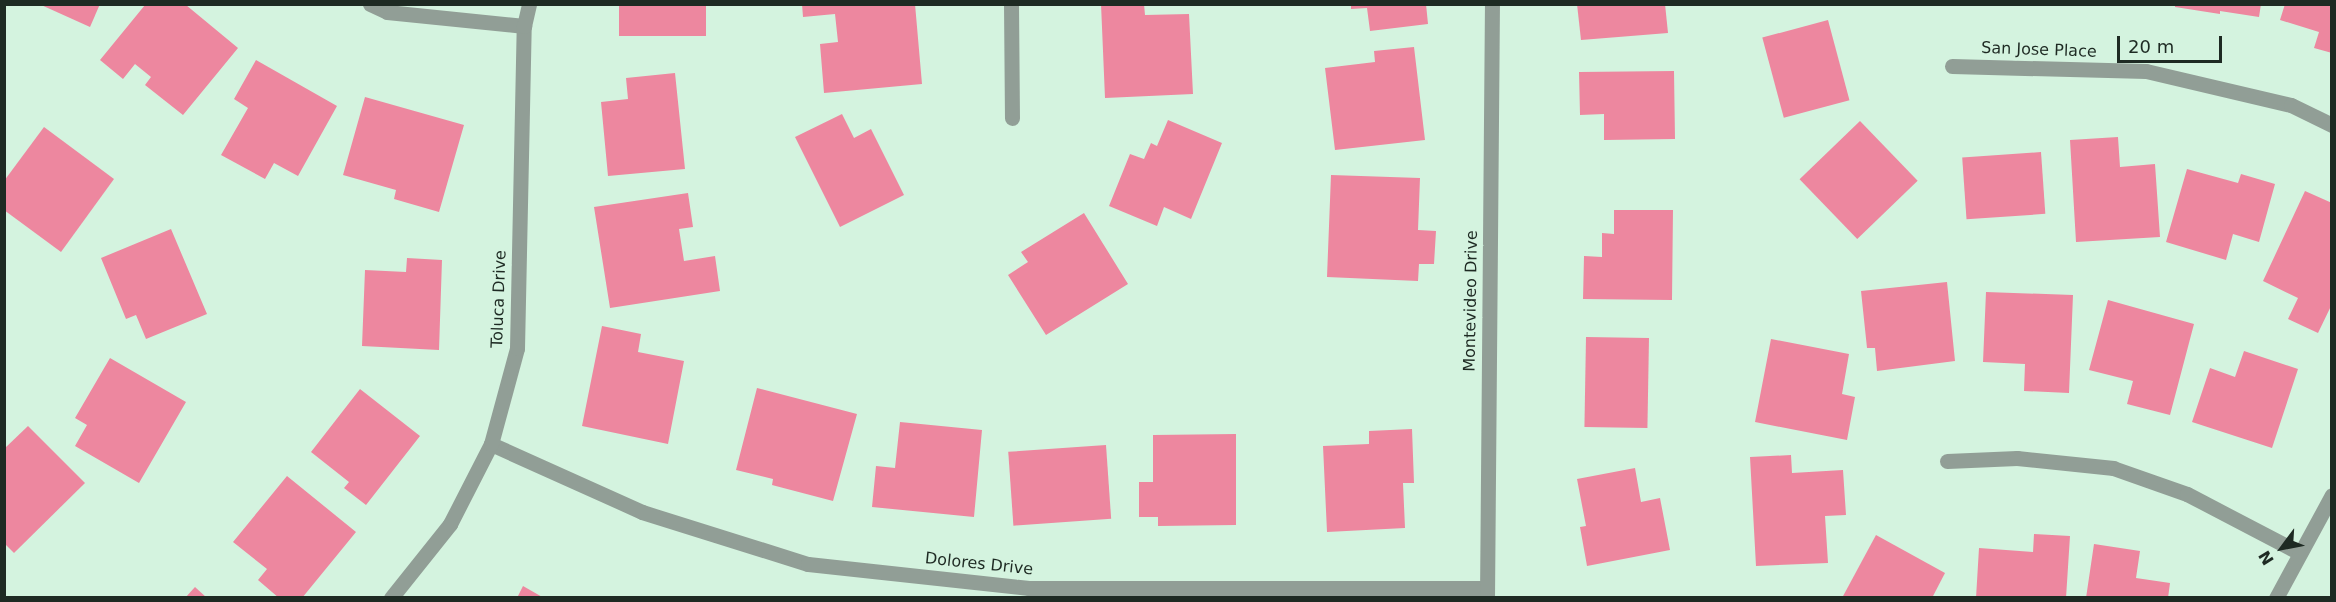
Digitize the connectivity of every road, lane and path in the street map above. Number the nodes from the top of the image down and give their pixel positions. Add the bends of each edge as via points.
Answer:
1 (370, 4) edge
2 (529, 4) edge
3 (1011, 4) edge
4 (1492, 4) edge
5 (524, 26) junction
6 (1952, 66) dead end
7 (1012, 118) dead end
8 (2331, 125) edge
9 (491, 444) junction
10 (1947, 461) dead end
11 (2331, 495) edge
12 (2300, 553) junction
13 (1029, 593) edge
14 (1487, 593) edge
15 (391, 597) edge
16 (2276, 597) edge

1 - 5 street via 387,12
2 - 5 street, Toluca Drive
3 - 7 street
4 - 14 street, Montevideo Drive
5 - 9 street, Toluca Drive via 517,348
6 - 8 street, San Jose Place via 2146,71 2291,105
9 - 13 street, Dolores Drive via 642,512 808,564
9 - 15 street, Toluca Drive via 450,524
10 - 12 street via 2017,458 2113,468 2187,494
11 - 12 street
12 - 16 street
13 - 14 street, Dolores Drive

